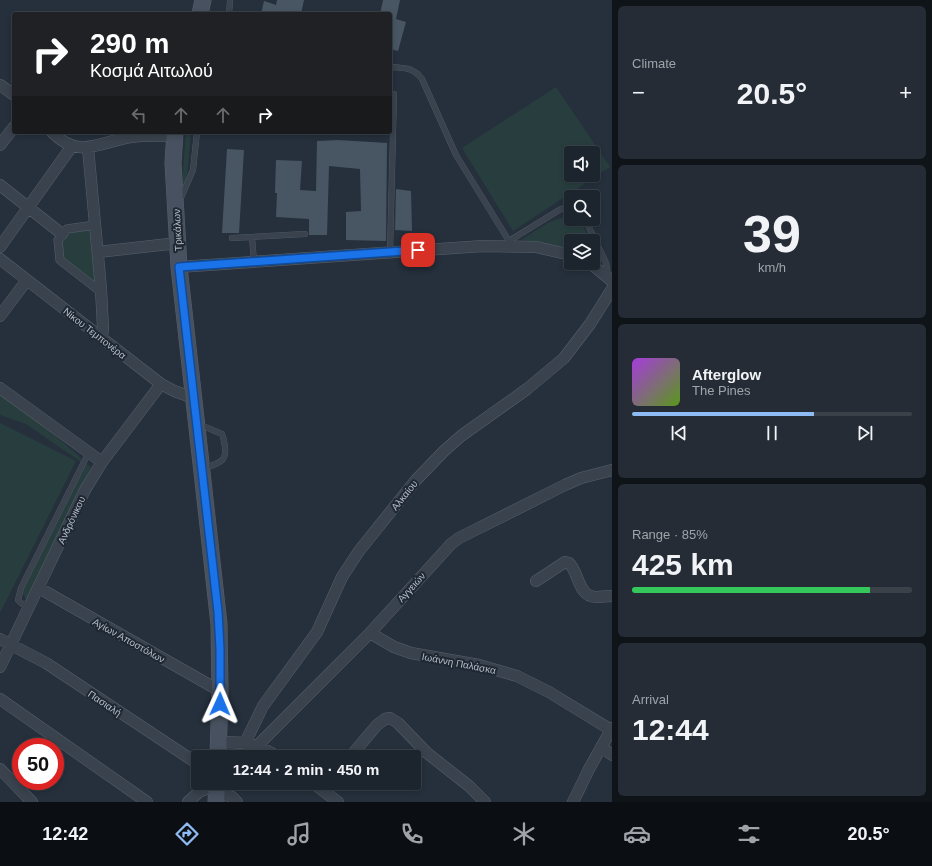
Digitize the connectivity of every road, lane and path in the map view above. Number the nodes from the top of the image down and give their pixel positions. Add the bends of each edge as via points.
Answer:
1 (203, 0) edge
2 (230, 1) dead end
3 (200, 12) edge
4 (229, 12) edge
5 (392, 67) edge
6 (0, 85) edge
7 (12, 94) edge
8 (394, 94) dead end
9 (12, 130) edge
10 (54, 134) edge
11 (175, 134) edge
12 (197, 134) edge
13 (0, 145) edge
14 (72, 146) junction
15 (88, 148) junction
16 (0, 185) edge
17 (29, 207) junction
18 (564, 208) edge
19 (176, 209) junction
20 (95, 225) junction
21 (588, 226) edge
22 (62, 234) junction
23 (305, 234) dead end
24 (252, 237) junction
25 (232, 238) dead end
26 (178, 243) junction
27 (509, 243) junction
28 (0, 247) edge
29 (98, 252) junction
30 (390, 252) junction
31 (564, 253) edge
32 (0, 259) edge
33 (254, 262) junction
34 (179, 267) junction
35 (599, 270) edge
36 (610, 279) edge
37 (27, 280) junction
38 (612, 289) edge
39 (101, 292) junction
40 (0, 316) edge
41 (102, 338) junction
42 (161, 384) junction
43 (0, 388) edge
44 (194, 398) junction
45 (198, 424) junction
46 (89, 452) junction
47 (102, 462) junction
48 (202, 470) junction
49 (612, 470) edge
50 (536, 581) dead end
51 (39, 588) junction
52 (612, 596) edge
53 (29, 608) junction
54 (370, 633) junction
55 (0, 639) edge
56 (11, 644) junction
57 (0, 667) edge
58 (220, 691) junction
59 (0, 699) edge
60 (611, 729) edge
61 (245, 743) junction
62 (257, 745) junction
63 (601, 747) junction
64 (218, 750) edge
65 (252, 750) edge
66 (266, 750) edge
67 (356, 750) edge
68 (612, 755) edge
69 (191, 759) edge
70 (0, 769) edge
71 (211, 790) edge
72 (219, 790) edge
73 (328, 790) edge
74 (32, 802) edge
75 (147, 802) edge
76 (188, 802) edge
77 (237, 802) edge
78 (338, 802) edge
79 (485, 802) edge
80 (574, 802) edge

1 - 3 main road
2 - 4 lane
5 - 27 lane via 414,70 422,79 456,155
6 - 7 street
8 - 30 lane
9 - 13 street
10 - 14 street
11 - 15 street via 131,137
11 - 19 main road, Τρικάλων via 173,163
12 - 19 lane via 191,177
14 - 15 street
14 - 17 street
15 - 20 street
16 - 17 street
17 - 22 street
17 - 28 street
18 - 27 lane
19 - 26 main road, Τρικάλων
20 - 22 street via 67,229
20 - 29 street
21 - 36 lane via 606,263
22 - 39 street via 58,240 60,260
23 - 24 lane
24 - 25 lane
24 - 33 lane
26 - 29 street
26 - 34 main road, Τρικάλων
27 - 30 street
27 - 31 street via 549,248
29 - 39 street
30 - 33 street
32 - 37 street, Νίκου Τεμπονέρα
33 - 34 street
34 - 44 main road, Τρικάλων
35 - 36 street
37 - 40 street
37 - 41 street, Νίκου Τεμπονέρα
38 - 61 street, Αλκαίου via 564,358 527,390 467,432 416,480 359,551 342,577 317,632 263,706
39 - 41 street
41 - 42 street, Νίκου Τεμπονέρα
42 - 44 street, Νίκου Τεμπονέρα
42 - 47 street, Ανδρόνικου
43 - 46 street
44 - 45 main road, Τρικάλων
45 - 48 main road, Τρικάλων
45 - 48 lane via 222,434 226,455 223,461
46 - 47 street
46 - 53 lane via 21,588 18,600
47 - 51 street, Ανδρόνικου via 82,495
48 - 58 main road, Τρικάλων via 218,612
49 - 54 street, Αγγειών via 565,485 459,538
50 - 52 street via 565,562 569,563 588,595
51 - 53 street, Ανδρόνικου
51 - 58 street, Αγίων Αποστόλων
53 - 56 street, Ανδρόνικου
54 - 60 street, Ιωάννη Παλάσκα via 394,647 411,653 479,665 517,676
54 - 62 street, Αγγειών
55 - 56 street, Πασιαλή
56 - 57 street, Ανδρόνικου
56 - 69 street, Πασιαλή via 46,663
58 - 64 main road, Τρικάλων
59 - 75 street
60 - 63 street
61 - 62 street
61 - 64 street
62 - 65 street, Αγγειών
62 - 66 street
63 - 68 street
63 - 80 street via 581,783
67 - 79 street via 377,725 390,718
70 - 74 street
71 - 76 street via 199,792
72 - 77 street
73 - 78 street

